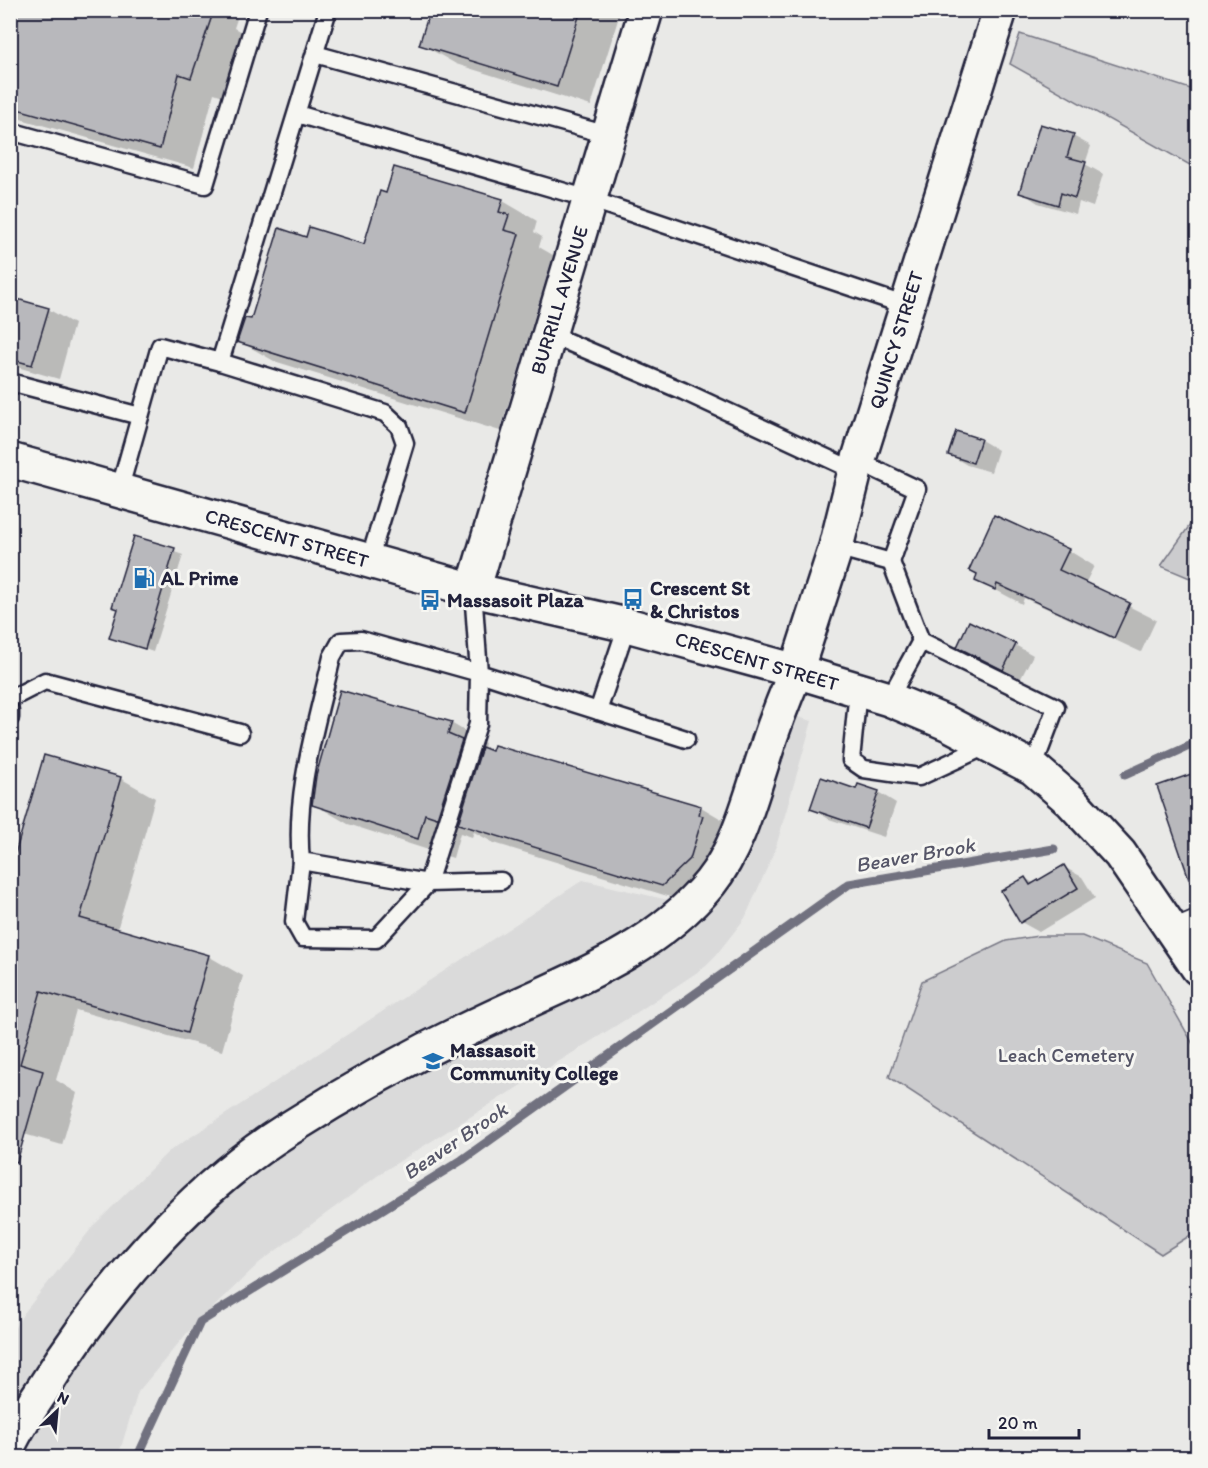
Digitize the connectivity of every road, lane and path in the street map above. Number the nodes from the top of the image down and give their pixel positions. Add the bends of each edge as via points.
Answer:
1 (258, 10) edge
2 (328, 10) edge
3 (646, 10) edge
4 (1000, 10) edge
5 (315, 54) junction
6 (297, 114) junction
7 (10, 130) edge
8 (608, 135) junction
9 (589, 199) junction
10 (907, 306) junction
11 (549, 334) junction
12 (220, 362) junction
13 (10, 382) edge
14 (140, 416) junction
15 (11, 461) edge
16 (857, 466) junction
17 (119, 491) junction
18 (836, 547) junction
19 (369, 561) junction
20 (891, 562) junction
21 (473, 590) junction
22 (627, 625) junction
23 (921, 641) junction
24 (796, 670) junction
25 (479, 673) junction
26 (858, 690) junction
27 (10, 699) edge
28 (889, 699) junction
29 (10, 711) edge
30 (598, 711) junction
31 (10, 718) edge
32 (240, 733) dead end
33 (686, 739) dead end
34 (989, 744) junction
35 (1033, 768) junction
36 (301, 861) junction
37 (501, 880) dead end
38 (428, 882) junction
39 (1184, 923) edge
40 (1197, 968) edge
41 (10, 1443) edge

1 - 7 lane via 205,185
2 - 5 lane
3 - 8 main road, BURRILL AVENUE
4 - 10 main road, QUINCY STREET
5 - 6 lane
5 - 8 lane
6 - 9 lane
6 - 12 lane
8 - 9 main road, BURRILL AVENUE
9 - 10 lane
9 - 11 main road, BURRILL AVENUE
10 - 16 main road, QUINCY STREET
11 - 16 lane
11 - 21 main road, BURRILL AVENUE
12 - 14 lane via 160,345
12 - 19 lane via 385,413 399,426 405,443
13 - 14 lane
14 - 17 lane
15 - 17 main road, CRESCENT STREET
16 - 18 main road, QUINCY STREET
16 - 20 lane via 917,489
17 - 19 main road, CRESCENT STREET
18 - 20 lane
18 - 24 main road, QUINCY STREET
19 - 21 main road, CRESCENT STREET
20 - 23 lane
21 - 22 main road, CRESCENT STREET
21 - 25 lane
22 - 24 main road, CRESCENT STREET
22 - 30 lane
23 - 28 lane
23 - 35 lane via 1056,707
24 - 26 main road, CRESCENT STREET
24 - 41 main road, QUINCY STREET via 739,831 712,880 682,914 628,954 379,1076 283,1132 215,1185 111,1290 62,1358
25 - 30 lane
25 - 36 lane via 361,640 341,641 332,657 305,774 298,833
25 - 38 lane via 478,724
26 - 28 main road, CRESCENT STREET
26 - 34 lane via 851,760 864,769 919,777
27 - 32 lane via 45,681
28 - 34 main road, CRESCENT STREET
29 - 31 lane
30 - 33 lane
34 - 35 main road, CRESCENT STREET
35 - 39 main road, CRESCENT STREET via 1071,801
36 - 38 lane
36 - 38 lane via 294,922 303,938 376,939
37 - 38 lane
39 - 40 main road, CRESCENT STREET

